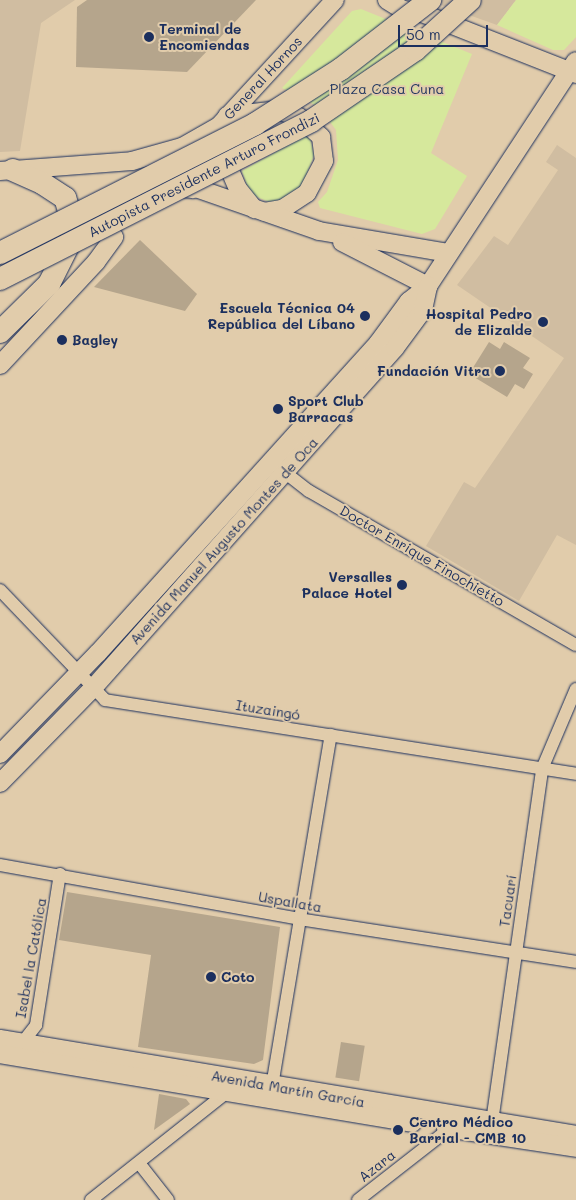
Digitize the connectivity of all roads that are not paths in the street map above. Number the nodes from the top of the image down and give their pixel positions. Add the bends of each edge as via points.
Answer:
1 (335, 0) edge
2 (387, 0) edge
3 (470, 0) edge
4 (418, 4) edge
5 (574, 71) edge
6 (223, 121) junction
7 (6, 171) edge
8 (193, 187) joint
9 (259, 210) junction
10 (319, 231) junction
11 (114, 237) dead end
12 (72, 242) junction
13 (0, 253) edge
14 (449, 253) junction
15 (0, 279) edge
16 (428, 286) junction
17 (0, 332) edge
18 (0, 366) edge
19 (279, 467) junction
20 (0, 590) edge
21 (576, 645) edge
22 (80, 672) junction
23 (94, 687) junction
24 (576, 689) edge
25 (331, 735) junction
26 (0, 754) edge
27 (542, 769) junction
28 (576, 774) edge
29 (0, 783) edge
30 (0, 865) edge
31 (60, 874) junction
32 (299, 919) junction
33 (516, 952) junction
34 (576, 962) edge
35 (24, 1043) junction
36 (2, 1052) edge
37 (233, 1086) junction
38 (271, 1093) junction
39 (455, 1124) junction
40 (490, 1129) junction
41 (576, 1135) edge
42 (576, 1148) edge
43 (139, 1163) junction
44 (91, 1200) edge
45 (168, 1200) edge
46 (358, 1200) edge

1 - 6 main road, General Hornos
2 - 4 main road via 403,10
3 - 15 highway, Autopista Presidente Arturo Frondizi, bridge via 415,50 311,121
4 - 5 main road
4 - 13 highway, Autopista Presidente Arturo Frondizi, bridge via 341,69 255,124
5 - 14 main road, Avenida Manuel Augusto Montes de Oca
6 - 7 main road, General Hornos via 182,147 132,161
6 - 9 main road via 227,168
6 - 9 main road via 277,110 299,117 320,137 324,162 307,193 282,209
7 - 12 highway via 42,183 65,198 75,227
8 - 9 main road
8 - 12 highway via 160,183 145,187
9 - 10 main road
10 - 14 main road
10 - 16 main road
11 - 18 main road via 96,262
12 - 17 highway via 49,284
14 - 16 main road, Avenida Manuel Augusto Montes de Oca
16 - 19 main road, Avenida Manuel Augusto Montes de Oca via 408,301
19 - 21 street, Doctor Enrique Finochietto via 309,491
19 - 22 main road, Avenida Manuel Augusto Montes de Oca
19 - 23 main road, Avenida Manuel Augusto Montes de Oca
20 - 22 street, Ituzaingó
22 - 23 street, Ituzaingó
22 - 26 main road, Avenida Manuel Augusto Montes de Oca
23 - 25 street, Ituzaingó via 105,700
23 - 29 main road, Avenida Manuel Augusto Montes de Oca
24 - 27 street, Tacuarí
25 - 27 street, Ituzaingó
25 - 32 street
27 - 28 street, Ituzaingó
27 - 33 street, Tacuarí
30 - 31 street, Uspallata
31 - 32 street, Uspallata
31 - 35 street, Isabel la Católica via 36,1025
32 - 33 street, Uspallata
32 - 38 street
33 - 34 street, Uspallata
33 - 40 street, Tacuarí
35 - 36 main road, Avenida Martín García
35 - 37 main road, Avenida Martín García
36 - 37 main road, Avenida Martín García
37 - 38 main road, Avenida Martín García
37 - 43 street
38 - 39 main road, Avenida Martín García
39 - 40 main road, Avenida Martín García
39 - 46 street, Azara
40 - 41 main road, Avenida Martín García
40 - 42 main road, Avenida Martín García
43 - 44 street
43 - 45 street

